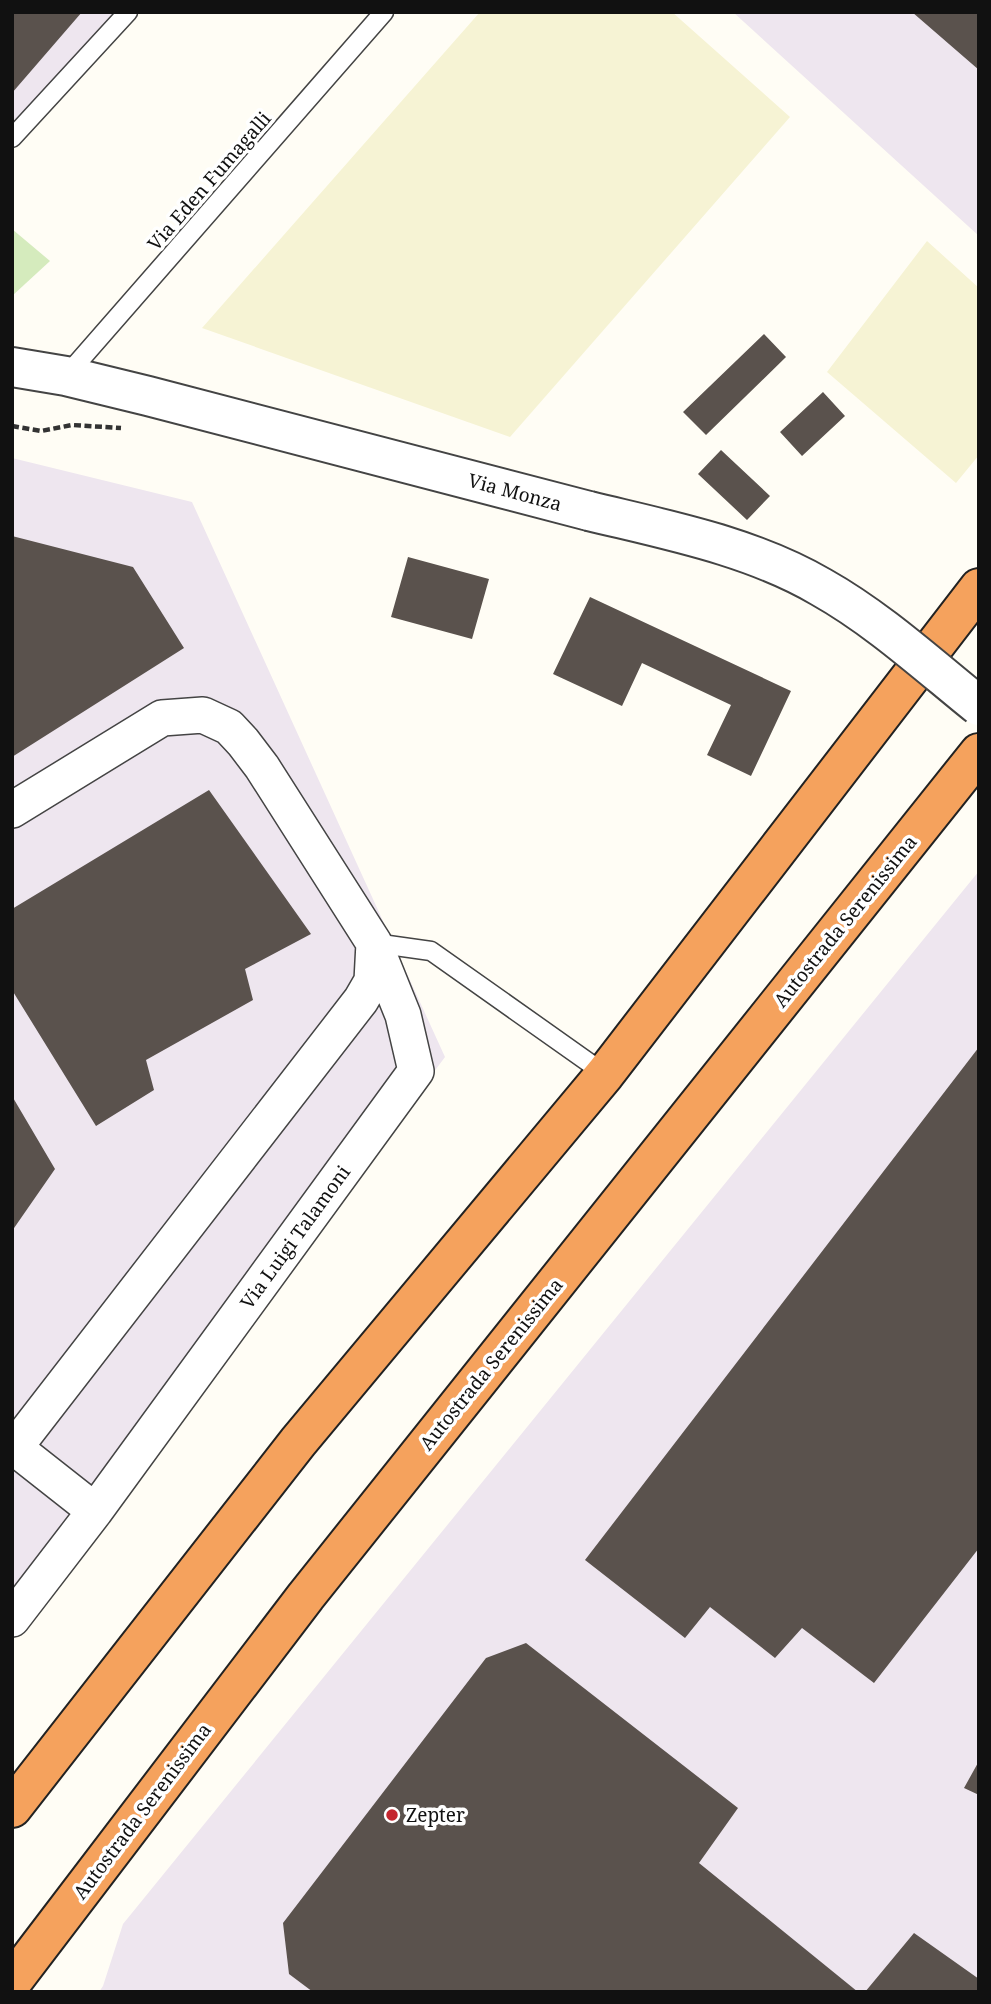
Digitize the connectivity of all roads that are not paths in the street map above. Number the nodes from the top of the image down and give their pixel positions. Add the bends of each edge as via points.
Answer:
1 (128, 12) edge
2 (384, 12) edge
3 (12, 138) edge
4 (12, 367) edge
5 (66, 376) junction
6 (979, 588) edge
7 (979, 706) edge
8 (979, 753) edge
9 (12, 810) edge
10 (374, 943) junction
11 (605, 1074) junction
12 (13, 1449) edge
13 (95, 1511) junction
14 (12, 1619) edge
15 (12, 1808) edge
16 (12, 1982) edge

1 - 3 lane
2 - 5 lane, Via Eden Fumagalli
4 - 5 street, Via Monza
5 - 7 street, Via Monza, bridge via 764,559 821,587 872,620
6 - 11 highway
8 - 16 highway, Autostrada Serenissima via 306,1595
9 - 10 street, Via Luigi Talamoni via 162,719 203,715 229,727 243,742
10 - 11 lane via 431,951
10 - 12 street via 372,981 361,1000
10 - 13 street, Via Luigi Talamoni via 403,1015 416,1071
11 - 15 highway via 298,1442
12 - 13 street
13 - 14 street, Via Luigi Talamoni

